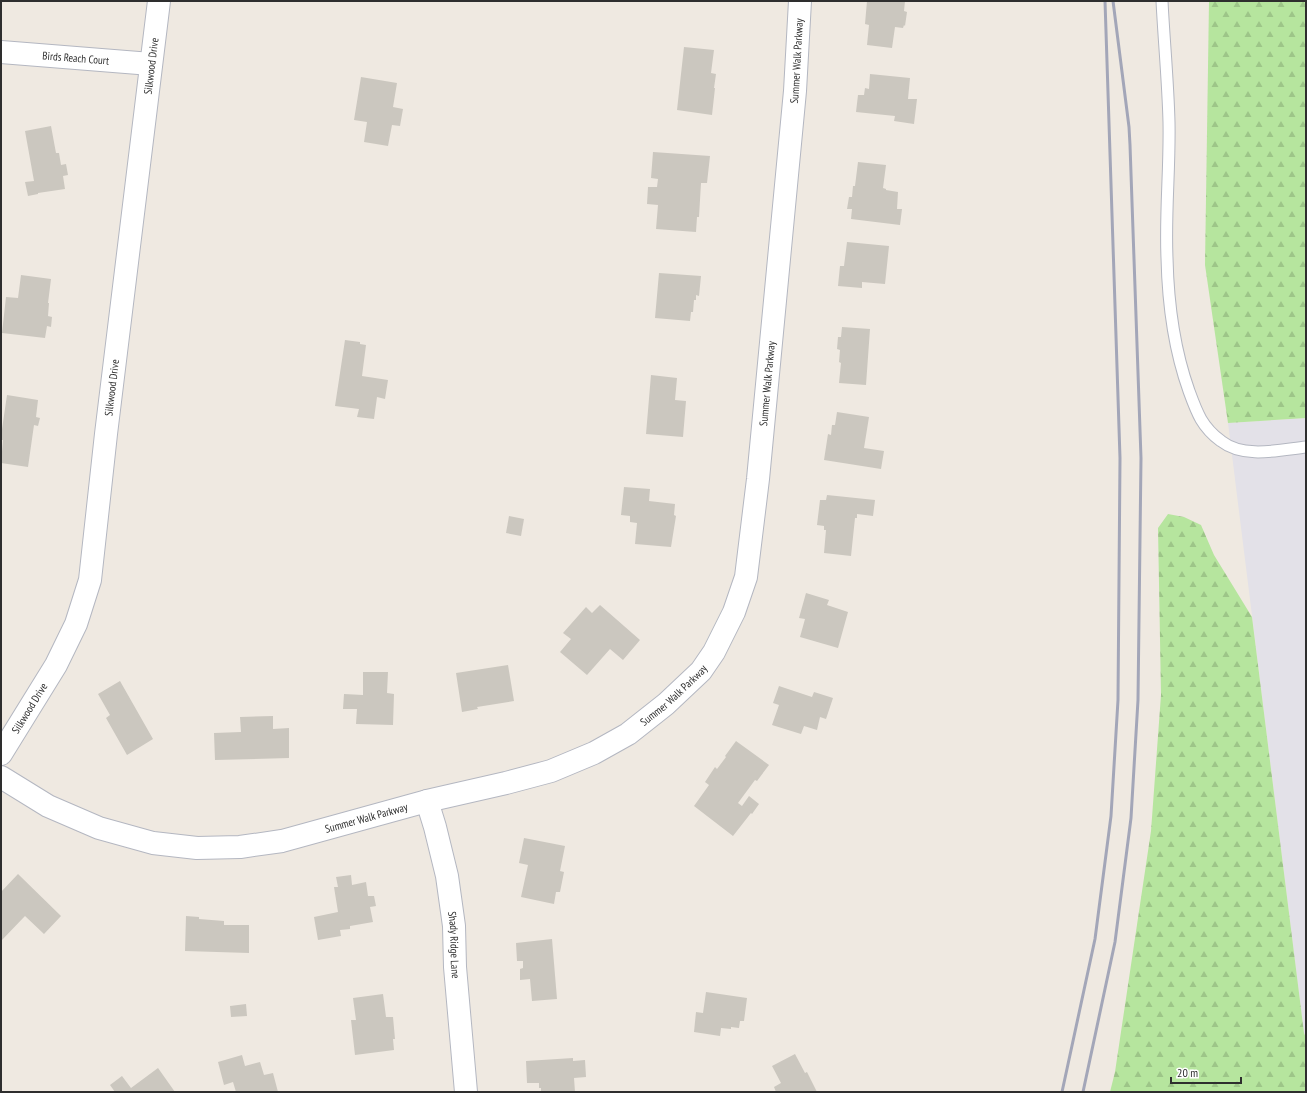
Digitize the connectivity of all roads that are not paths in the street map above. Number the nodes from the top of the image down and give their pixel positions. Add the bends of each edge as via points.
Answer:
1 (159, 1) edge
2 (800, 1) edge
3 (1162, 1) edge
4 (1, 52) edge
5 (151, 64) junction
6 (1306, 447) edge
7 (1, 754) edge
8 (1, 777) edge
9 (426, 801) junction
10 (466, 1092) edge

1 - 5 street, Silkwood Drive
2 - 9 street, Summer Walk Parkway via 795,91 758,479 746,577 734,612 714,652 701,671 666,704 628,734 594,753 551,771
3 - 6 lane via 1169,122 1167,258 1173,328 1183,373 1199,417 1207,430 1222,442 1240,450 1255,452
4 - 5 street, Birds Reach Court
5 - 7 street, Silkwood Drive via 90,580 76,624 56,665
8 - 9 street, Summer Walk Parkway via 48,806 99,828 153,843 197,848 240,847 282,841
9 - 10 street, Shady Ridge Lane via 448,883 454,926

